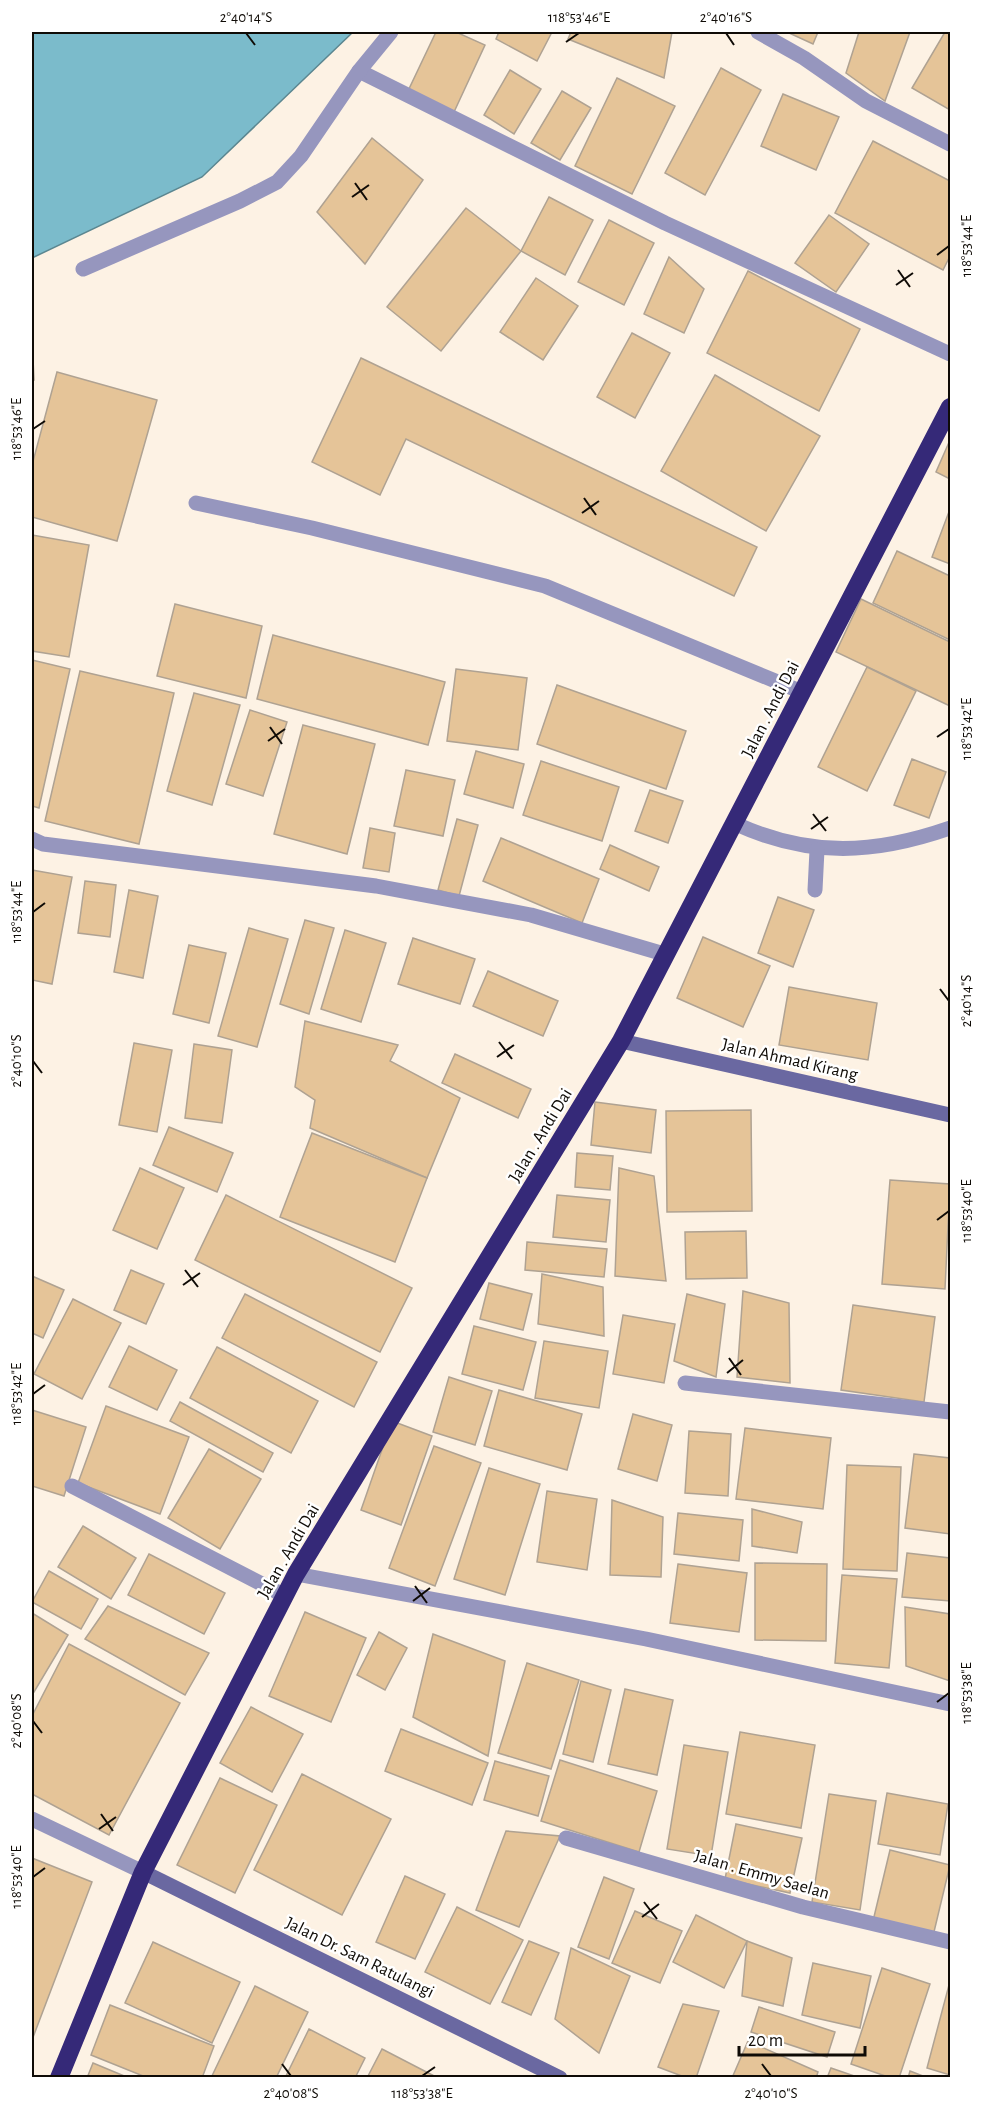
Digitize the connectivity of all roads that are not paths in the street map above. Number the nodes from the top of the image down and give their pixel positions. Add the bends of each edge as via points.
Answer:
1 (391, 32) edge
2 (758, 32) edge
3 (359, 71) junction
4 (951, 144) edge
5 (83, 269) dead end
6 (951, 354) edge
7 (951, 406) edge
8 (196, 503) dead end
9 (802, 692) junction
10 (736, 824) junction
11 (951, 828) edge
12 (32, 839) edge
13 (817, 850) junction
14 (815, 890) dead end
15 (664, 954) junction
16 (621, 1041) junction
17 (951, 1115) edge
18 (685, 1383) dead end
19 (951, 1412) edge
20 (72, 1486) dead end
21 (297, 1574) junction
22 (285, 1596) junction
23 (951, 1704) edge
24 (32, 1819) edge
25 (566, 1838) dead end
26 (143, 1872) junction
27 (951, 1941) edge
28 (59, 2078) edge
29 (560, 2078) edge

1 - 3 street
2 - 4 street via 866,101
3 - 5 street via 301,156 277,182
3 - 6 street via 665,223
7 - 9 highway, Jalan . Andi Dai
8 - 9 street via 545,586
9 - 10 highway, Jalan . Andi Dai
10 - 13 street
10 - 15 highway, Jalan . Andi Dai
11 - 13 street via 881,847
12 - 15 street via 376,886 531,915
13 - 14 street
15 - 16 highway, Jalan . Andi Dai
16 - 17 main road, Jalan Ahmad Kirang
16 - 21 highway, Jalan . Andi Dai
18 - 19 street
20 - 22 street
21 - 22 highway, Jalan . Andi Dai
21 - 23 street via 646,1639
22 - 26 highway, Jalan . Andi Dai
24 - 26 street
25 - 27 street, Jalan . Emmy Saelan via 803,1907
26 - 28 highway, Jalan . Andi Dai
26 - 29 main road, Jalan Dr. Sam Ratulangi

